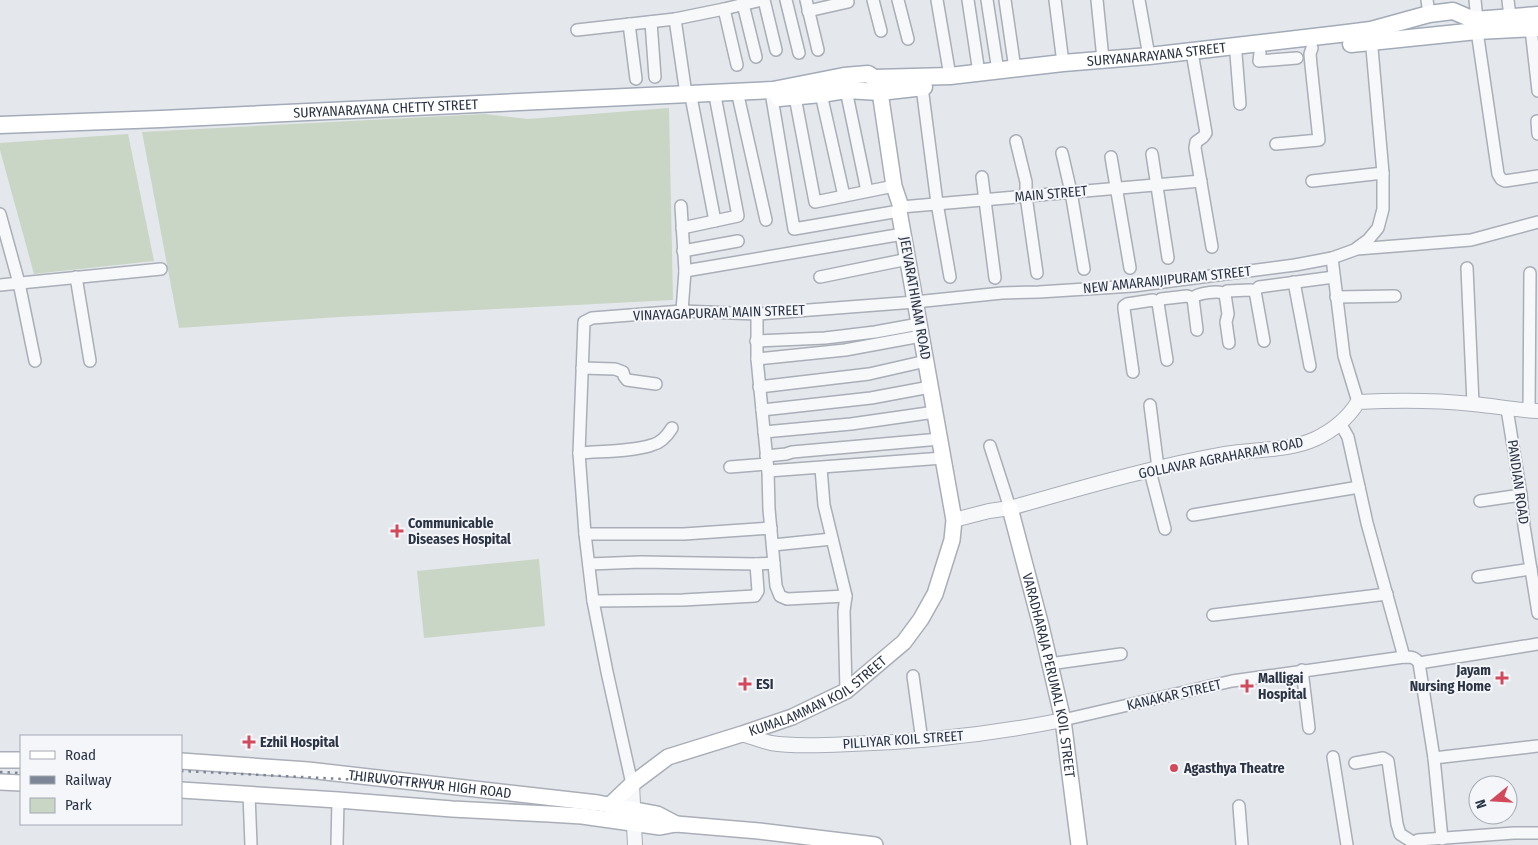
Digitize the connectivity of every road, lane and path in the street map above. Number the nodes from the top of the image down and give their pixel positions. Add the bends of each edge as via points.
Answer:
1 (763, 0) edge
2 (786, 0) edge
3 (847, 0) edge
4 (874, 0) edge
5 (898, 0) edge
6 (937, 0) edge
7 (968, 0) edge
8 (987, 0) edge
9 (1005, 0) edge
10 (1054, 0) edge
11 (1097, 0) edge
12 (1139, 0) edge
13 (1475, 0) edge
14 (1508, 0) edge
15 (743, 4) junction
16 (807, 6) edge
17 (1452, 6) edge
18 (1428, 7) edge
19 (724, 10) junction
20 (1510, 17) junction
21 (675, 19) junction
22 (651, 22) junction
23 (629, 24) junction
24 (1536, 24) edge
25 (1477, 26) junction
26 (577, 30) dead end
27 (880, 31) dead end
28 (1371, 36) junction
29 (908, 39) dead end
30 (1312, 48) junction
31 (776, 50) dead end
32 (818, 50) dead end
33 (799, 53) dead end
34 (1260, 53) junction
35 (1236, 54) junction
36 (1149, 56) junction
37 (756, 57) dead end
38 (1193, 58) junction
39 (1298, 58) dead end
40 (1103, 59) junction
41 (1063, 63) junction
42 (737, 65) dead end
43 (1015, 69) junction
44 (998, 71) junction
45 (979, 73) junction
46 (950, 76) junction
47 (655, 77) dead end
48 (636, 79) dead end
49 (877, 85) junction
50 (922, 87) junction
51 (846, 90) junction
52 (1538, 91) edge
53 (772, 94) junction
54 (821, 94) junction
55 (795, 97) junction
56 (689, 98) junction
57 (739, 100) junction
58 (716, 101) junction
59 (1240, 104) dead end
60 (1538, 121) edge
61 (0, 125) edge
62 (0, 134) edge
63 (1538, 134) edge
64 (1016, 141) dead end
65 (1276, 144) dead end
66 (1062, 153) dead end
67 (1152, 154) dead end
68 (1111, 157) dead end
69 (1382, 174) junction
70 (1538, 176) edge
71 (982, 177) dead end
72 (1201, 181) junction
73 (1312, 181) dead end
74 (1157, 185) junction
75 (894, 186) junction
76 (1116, 189) junction
77 (867, 191) junction
78 (1071, 192) junction
79 (844, 196) junction
80 (1026, 196) junction
81 (984, 200) junction
82 (937, 203) junction
83 (681, 206) dead end
84 (900, 209) junction
85 (0, 214) edge
86 (766, 220) dead end
87 (714, 221) junction
88 (1538, 222) edge
89 (682, 228) junction
90 (903, 234) junction
91 (738, 241) dead end
92 (1212, 247) dead end
93 (1356, 248) junction
94 (683, 251) junction
95 (1168, 258) dead end
96 (1332, 258) junction
97 (908, 259) junction
98 (1130, 268) dead end
99 (1467, 268) dead end
100 (161, 269) dead end
101 (1084, 269) dead end
102 (685, 271) junction
103 (1037, 273) dead end
104 (1530, 274) dead end
105 (76, 277) junction
106 (820, 277) dead end
107 (950, 277) dead end
108 (1334, 277) junction
109 (995, 278) dead end
110 (1294, 282) junction
111 (19, 283) junction
112 (0, 285) edge
113 (1255, 291) junction
114 (1225, 294) junction
115 (1395, 296) dead end
116 (1336, 297) junction
117 (1193, 298) junction
118 (915, 302) junction
119 (1158, 303) junction
120 (682, 311) junction
121 (757, 314) junction
122 (920, 330) junction
123 (1197, 330) dead end
124 (756, 341) junction
125 (1264, 341) dead end
126 (1229, 343) dead end
127 (757, 359) junction
128 (926, 360) junction
129 (1167, 360) dead end
130 (35, 361) dead end
131 (90, 361) dead end
132 (1310, 366) dead end
133 (582, 368) junction
134 (1133, 372) dead end
135 (656, 384) dead end
136 (759, 387) junction
137 (930, 388) junction
138 (1358, 402) junction
139 (1473, 404) junction
140 (1150, 405) dead end
141 (1507, 409) junction
142 (762, 410) junction
143 (1533, 411) edge
144 (935, 412) junction
145 (1340, 423) junction
146 (672, 428) dead end
147 (764, 432) junction
148 (940, 439) junction
149 (990, 446) dead end
150 (579, 453) junction
151 (943, 458) junction
152 (767, 464) junction
153 (730, 467) dead end
154 (821, 468) junction
155 (1154, 470) junction
156 (1359, 488) junction
157 (1521, 495) junction
158 (1480, 501) dead end
159 (1010, 508) junction
160 (1193, 515) dead end
161 (954, 520) junction
162 (771, 528) junction
163 (1165, 529) dead end
164 (585, 534) junction
165 (832, 539) junction
166 (774, 545) junction
167 (774, 563) junction
168 (589, 564) junction
169 (756, 564) junction
170 (1531, 569) junction
171 (1478, 577) dead end
172 (1387, 594) junction
173 (846, 596) junction
174 (593, 601) junction
175 (1538, 613) edge
176 (1213, 615) dead end
177 (1538, 644) edge
178 (1121, 654) dead end
179 (1404, 657) junction
180 (1419, 663) junction
181 (1049, 664) junction
182 (1302, 670) junction
183 (913, 676) dead end
184 (846, 691) junction
185 (1063, 720) junction
186 (1309, 728) dead end
187 (742, 734) junction
188 (922, 741) junction
189 (1538, 746) edge
190 (1333, 757) dead end
191 (1434, 758) junction
192 (0, 760) edge
193 (20, 760) edge
194 (182, 761) edge
195 (1355, 763) dead end
196 (0, 782) edge
197 (20, 783) edge
198 (632, 784) junction
199 (182, 790) edge
200 (249, 794) junction
201 (338, 800) junction
202 (610, 805) junction
203 (1239, 806) dead end
204 (635, 817) junction
205 (1538, 833) edge
206 (760, 838) edge
207 (1442, 839) junction
208 (1514, 839) edge
209 (1414, 844) edge
210 (251, 845) edge
211 (337, 845) edge
212 (636, 845) edge
213 (875, 845) edge
214 (1079, 845) edge
215 (1242, 845) edge
216 (1347, 845) edge

1 - 15 street
1 - 31 street
2 - 33 street
3 - 16 street
4 - 27 street
5 - 29 street
6 - 46 street
7 - 45 street
8 - 44 street
9 - 43 street
10 - 41 street
11 - 40 street
12 - 36 street
13 - 25 street
14 - 20 street
15 - 19 street
15 - 37 street
16 - 32 street
17 - 18 main road, SURYANARAYANA STREET
17 - 25 main road, SURYANARAYANA STREET via 1474,20
18 - 28 main road, SURYANARAYANA STREET
19 - 21 street
19 - 42 street
20 - 24 main road, SURYANARAYANA STREET
20 - 25 main road, SURYANARAYANA STREET
21 - 22 street
21 - 56 street
22 - 23 street
22 - 47 street
23 - 26 street
23 - 48 street
24 - 25 main road, SURYANARAYANA STREET
24 - 52 street
25 - 28 main road, SURYANARAYANA STREET
25 - 70 street via 1498,174 1505,180
28 - 30 main road, SURYANARAYANA STREET
28 - 36 main road, SURYANARAYANA STREET
28 - 69 street
30 - 34 main road, SURYANARAYANA STREET
30 - 65 street via 1310,59 1319,140
34 - 35 main road, SURYANARAYANA STREET
34 - 39 street via 1259,61
35 - 38 main road, SURYANARAYANA STREET
35 - 59 street
36 - 40 main road, SURYANARAYANA STREET
38 - 50 main road, SURYANARAYANA STREET
38 - 72 street via 1206,133 1195,144
40 - 41 main road, SURYANARAYANA STREET
41 - 43 main road, SURYANARAYANA STREET
43 - 44 main road, SURYANARAYANA STREET
44 - 45 main road, SURYANARAYANA STREET
45 - 46 main road, SURYANARAYANA STREET
46 - 49 main road, SURYANARAYANA STREET
49 - 50 main road, SURYANARAYANA STREET
49 - 51 main road, SURYANARAYANA STREET
49 - 53 main road, SURYANARAYANA STREET via 868,74 844,76
49 - 75 main road, JEEVARATHINAM ROAD
50 - 82 street
51 - 54 main road, SURYANARAYANA STREET
51 - 77 street
53 - 55 main road, SURYANARAYANA STREET
53 - 56 main road, SURYANARAYANA CHETTY STREET
53 - 57 main road, SURYANARAYANA CHETTY STREET
53 - 84 street, MAIN STREET via 794,229
54 - 55 main road, SURYANARAYANA STREET
54 - 79 street
55 - 79 street via 815,202
56 - 58 main road, SURYANARAYANA CHETTY STREET
56 - 61 main road, SURYANARAYANA CHETTY STREET via 623,98
56 - 62 main road, SURYANARAYANA CHETTY STREET
56 - 87 street
57 - 58 main road, SURYANARAYANA CHETTY STREET
57 - 86 street
58 - 87 street via 738,216
60 - 63 street
64 - 80 street via 1026,182
66 - 78 street
67 - 74 street
68 - 76 street
69 - 73 street
69 - 93 street via 1383,209 1378,228
71 - 81 street
72 - 74 street, MAIN STREET
72 - 92 street
74 - 76 street, MAIN STREET
74 - 95 street
75 - 77 street
75 - 84 main road, JEEVARATHINAM ROAD
76 - 78 street, MAIN STREET
76 - 98 street
77 - 79 street
78 - 80 street, MAIN STREET
78 - 101 street
80 - 81 street, MAIN STREET
80 - 103 street
81 - 82 street, MAIN STREET
81 - 109 street
82 - 84 street, MAIN STREET
82 - 107 street
83 - 89 street
84 - 90 main road, JEEVARATHINAM ROAD
85 - 111 street
87 - 89 street
88 - 93 street via 1471,240
89 - 94 street
90 - 97 main road, JEEVARATHINAM ROAD
90 - 102 street
91 - 94 street
93 - 96 street, NEW AMARANJIPURAM STREET
94 - 102 street
96 - 108 street
96 - 118 street, NEW AMARANJIPURAM STREET via 1133,286 1002,293
97 - 106 street
97 - 118 main road, JEEVARATHINAM ROAD
99 - 139 street
100 - 105 street
102 - 120 street
104 - 143 street
105 - 111 street
105 - 131 street
108 - 110 street
108 - 116 street
110 - 113 street via 1259,287
110 - 132 street
111 - 112 street
111 - 130 street
113 - 114 street via 1227,291
113 - 125 street
114 - 117 street via 1195,295
114 - 126 street
115 - 116 street
116 - 138 street via 1344,356
117 - 119 street via 1161,299
117 - 123 street
118 - 121 street, VINAYAGAPURAM MAIN STREET
118 - 122 main road, JEEVARATHINAM ROAD
119 - 129 street
119 - 134 street via 1153,300 1124,306
120 - 121 street, VINAYAGAPURAM MAIN STREET
120 - 133 street, VINAYAGAPURAM MAIN STREET via 592,318 584,322
121 - 124 street
122 - 124 street
122 - 127 street via 845,350
122 - 128 main road, JEEVARATHINAM ROAD
124 - 127 street
127 - 136 street
128 - 136 street via 869,374
128 - 137 main road, JEEVARATHINAM ROAD
133 - 135 street via 615,369 623,372 627,380
133 - 150 street
136 - 142 street
137 - 142 street
137 - 144 main road, JEEVARATHINAM ROAD
138 - 139 street via 1393,400
138 - 145 street, GOLLAVAR AGRAHARAM ROAD
139 - 141 street
140 - 155 street
141 - 143 street
141 - 157 street, PANDIAN ROAD
142 - 147 street
144 - 147 street
144 - 148 main road, JEEVARATHINAM ROAD
145 - 155 street, GOLLAVAR AGRAHARAM ROAD via 1314,439 1295,445 1226,454
145 - 156 street via 1348,437
146 - 150 street via 667,437 654,445
147 - 152 street
148 - 151 main road, JEEVARATHINAM ROAD
148 - 152 street via 792,452
149 - 159 street
150 - 164 street
151 - 154 street
151 - 161 main road, JEEVARATHINAM ROAD
152 - 153 street
152 - 154 street
152 - 162 street
154 - 165 street via 824,505
155 - 159 street, GOLLAVAR AGRAHARAM ROAD
155 - 163 street
156 - 160 street
156 - 172 street
157 - 158 street
157 - 170 street, PANDIAN ROAD
159 - 161 street, GOLLAVAR AGRAHARAM ROAD
159 - 181 main road, VARADHARAJA PERUMAL KOIL STREET
161 - 184 main road, KUMALAMMAN KOIL STREET via 952,540 935,594 921,619 904,642
162 - 164 street via 684,534
162 - 166 street
164 - 168 street
165 - 166 street
165 - 173 street
166 - 167 street
167 - 169 street
167 - 173 street via 780,596 787,599
168 - 169 street
168 - 174 street
169 - 174 street via 758,591 755,596
170 - 171 street
170 - 175 street, PANDIAN ROAD
172 - 176 street
172 - 179 street
173 - 184 street
174 - 198 street
177 - 180 street
178 - 181 street
179 - 180 street via 1416,659
179 - 182 street, KANAKAR STREET
180 - 191 street
181 - 185 main road, VARADHARAJA PERUMAL KOIL STREET
182 - 185 street, KANAKAR STREET via 1232,681
182 - 186 street
183 - 188 street
184 - 187 main road, KUMALAMMAN KOIL STREET via 792,717
185 - 188 street, PILLIYAR KOIL STREET
185 - 214 main road, VARADHARAJA PERUMAL KOIL STREET
187 - 188 street, PILLIYAR KOIL STREET via 780,744
187 - 198 main road, KUMALAMMAN KOIL STREET via 668,757
189 - 191 street
190 - 216 street
191 - 207 street
192 - 193 main road
194 - 202 main road, THIRUVOTTRIYUR HIGH ROAD via 308,770
195 - 209 street via 1383,758 1388,761 1400,834
196 - 197 main road
198 - 202 main road, KUMALAMMAN KOIL STREET
198 - 204 street
199 - 200 main road, THIRUVOTTRIYUR HIGH ROAD
200 - 201 main road, THIRUVOTTRIYUR HIGH ROAD
200 - 210 street
201 - 204 main road, THIRUVOTTRIYUR HIGH ROAD
201 - 211 street
202 - 204 main road, THIRUVOTTRIYUR HIGH ROAD
203 - 215 street
204 - 206 main road, THIRUVOTTRIYUR HIGH ROAD via 660,827 676,824
204 - 212 street
205 - 208 street
206 - 213 main road, THIRUVOTTRIYUR HIGH ROAD
207 - 208 street
207 - 209 street via 1418,840

